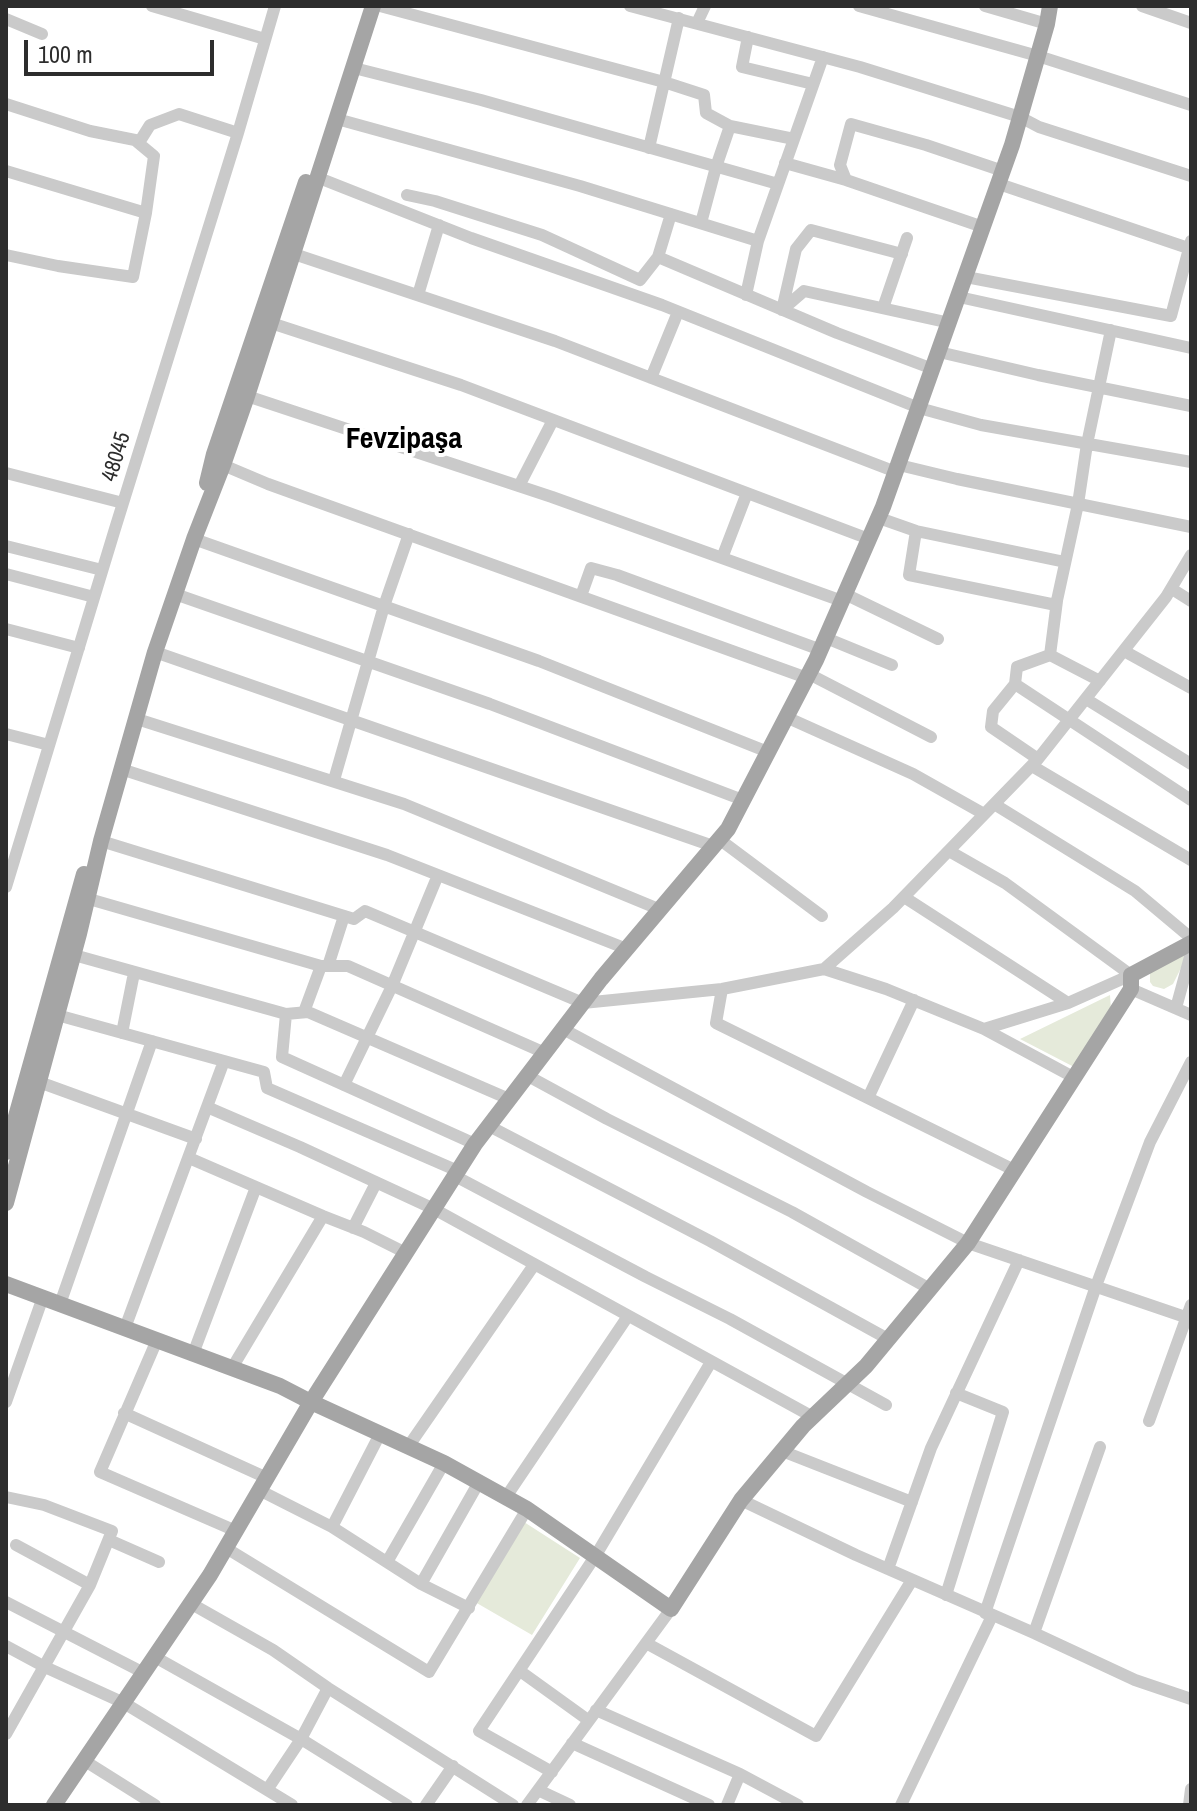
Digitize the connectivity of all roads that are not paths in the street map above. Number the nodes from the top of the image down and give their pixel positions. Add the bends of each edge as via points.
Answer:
1 (152, 6) edge
2 (275, 6) edge
3 (362, 6) edge
4 (373, 6) edge
5 (380, 6) edge
6 (630, 6) edge
7 (705, 6) edge
8 (859, 6) edge
9 (985, 6) edge
10 (1050, 6) edge
11 (1142, 6) edge
12 (679, 18) junction
13 (6, 19) edge
14 (697, 23) junction
15 (1191, 23) edge
16 (1047, 24) junction
17 (42, 34) dead end
18 (748, 37) junction
19 (265, 39) junction
20 (1038, 56) junction
21 (823, 57) junction
22 (354, 68) junction
23 (664, 82) junction
24 (813, 84) junction
25 (6, 104) edge
26 (1191, 105) edge
27 (1020, 117) junction
28 (337, 119) junction
29 (730, 126) junction
30 (238, 133) junction
31 (794, 139) junction
32 (136, 141) junction
33 (649, 148) junction
34 (785, 163) junction
35 (716, 167) junction
36 (6, 171) edge
37 (1191, 176) edge
38 (319, 178) junction
39 (1001, 178) junction
40 (846, 180) junction
41 (778, 184) junction
42 (407, 195) dead end
43 (146, 213) junction
44 (671, 214) junction
45 (701, 223) junction
46 (439, 225) junction
47 (983, 227) junction
48 (907, 238) dead end
49 (758, 241) junction
50 (1190, 246) edge
51 (294, 254) junction
52 (902, 254) junction
53 (6, 255) edge
54 (658, 257) junction
55 (966, 277) junction
56 (418, 295) junction
57 (746, 295) junction
58 (959, 297) junction
59 (883, 308) junction
60 (782, 310) junction
61 (678, 312) junction
62 (271, 323) junction
63 (950, 323) junction
64 (1111, 330) junction
65 (1191, 348) edge
66 (939, 352) junction
67 (933, 369) junction
68 (651, 378) junction
69 (1098, 387) junction
70 (247, 396) junction
71 (1191, 406) edge
72 (919, 408) junction
73 (553, 420) junction
74 (1087, 444) junction
75 (1191, 462) edge
76 (223, 465) junction
77 (897, 469) junction
78 (6, 473) edge
79 (519, 486) junction
80 (747, 493) junction
81 (123, 503) junction
82 (1078, 504) junction
83 (879, 518) junction
84 (1191, 527) edge
85 (916, 531) junction
86 (409, 534) junction
87 (194, 539) junction
88 (869, 539) junction
89 (6, 546) edge
90 (1191, 555) edge
91 (722, 558) junction
92 (1065, 562) junction
93 (102, 570) junction
94 (6, 574) edge
95 (1172, 589) junction
96 (175, 594) junction
97 (581, 596) junction
98 (94, 597) junction
99 (844, 598) junction
100 (1057, 601) junction
101 (1191, 601) edge
102 (384, 606) junction
103 (6, 629) edge
104 (938, 639) dead end
105 (823, 644) junction
106 (79, 648) junction
107 (1124, 651) junction
108 (155, 652) junction
109 (1050, 655) junction
110 (369, 662) junction
111 (892, 665) dead end
112 (808, 676) junction
113 (1100, 681) junction
114 (1015, 684) junction
115 (1191, 688) edge
116 (1086, 699) junction
117 (786, 717) junction
118 (137, 719) junction
119 (1069, 719) junction
120 (352, 720) junction
121 (6, 734) edge
122 (931, 737) dead end
123 (49, 745) junction
124 (768, 752) junction
125 (1035, 762) junction
126 (1191, 764) edge
127 (121, 769) junction
128 (334, 780) junction
129 (743, 800) junction
130 (1191, 800) edge
131 (994, 804) junction
132 (984, 814) junction
133 (101, 841) junction
134 (716, 843) junction
135 (949, 851) junction
136 (1191, 860) edge
137 (438, 875) junction
138 (6, 887) edge
139 (904, 897) junction
140 (89, 899) junction
141 (661, 910) junction
142 (344, 916) junction
143 (822, 916) dead end
144 (416, 932) junction
145 (1191, 940) edge
146 (627, 949) junction
147 (1191, 953) edge
148 (74, 955) junction
149 (324, 966) junction
150 (824, 969) junction
151 (134, 973) junction
152 (1131, 982) junction
153 (392, 986) junction
154 (722, 989) junction
155 (914, 1000) junction
156 (583, 1003) junction
157 (1068, 1003) junction
158 (1176, 1008) junction
159 (304, 1012) junction
160 (286, 1014) junction
161 (57, 1015) junction
162 (1191, 1015) edge
163 (563, 1029) junction
164 (984, 1029) junction
165 (122, 1033) junction
166 (367, 1038) junction
167 (152, 1041) junction
168 (545, 1053) junction
169 (224, 1061) junction
170 (1191, 1062) edge
171 (528, 1076) junction
172 (1075, 1078) junction
173 (39, 1082) junction
174 (344, 1085) junction
175 (868, 1098) junction
176 (509, 1099) junction
177 (207, 1107) junction
178 (127, 1114) junction
179 (489, 1126) junction
180 (196, 1139) junction
181 (475, 1144) junction
182 (6, 1152) edge
183 (189, 1158) junction
184 (1016, 1171) junction
185 (457, 1173) junction
186 (376, 1183) junction
187 (256, 1187) junction
188 (6, 1203) edge
189 (434, 1209) junction
190 (323, 1216) junction
191 (353, 1228) junction
192 (968, 1243) junction
193 (406, 1253) junction
194 (1019, 1260) junction
195 (534, 1265) junction
196 (6, 1284) edge
197 (1096, 1286) junction
198 (930, 1289) junction
199 (43, 1297) junction
200 (60, 1304) junction
201 (1189, 1313) edge
202 (628, 1316) junction
203 (125, 1328) junction
204 (888, 1339) junction
205 (157, 1340) junction
206 (193, 1354) junction
207 (711, 1362) junction
208 (232, 1368) junction
209 (847, 1384) junction
210 (956, 1393) junction
211 (6, 1402) edge
212 (311, 1402) junction
213 (886, 1405) dead end
214 (124, 1413) junction
215 (813, 1417) junction
216 (1149, 1421) dead end
217 (380, 1434) junction
218 (408, 1447) junction
219 (1100, 1447) dead end
220 (782, 1451) junction
221 (444, 1463) junction
222 (479, 1482) junction
223 (263, 1484) junction
224 (6, 1497) edge
225 (506, 1497) junction
226 (741, 1500) junction
227 (912, 1502) junction
228 (527, 1509) junction
229 (332, 1527) junction
230 (236, 1531) junction
231 (109, 1540) junction
232 (16, 1545) dead end
233 (226, 1548) junction
234 (596, 1555) junction
235 (159, 1562) dead end
236 (387, 1562) junction
237 (888, 1569) junction
238 (912, 1580) junction
239 (421, 1584) junction
240 (90, 1585) junction
241 (946, 1595) junction
242 (6, 1602) edge
243 (190, 1603) junction
244 (469, 1608) junction
245 (671, 1609) junction
246 (988, 1615) junction
247 (64, 1632) junction
248 (1034, 1633) junction
249 (646, 1643) junction
250 (6, 1646) edge
251 (155, 1657) junction
252 (45, 1667) junction
253 (520, 1671) junction
254 (144, 1673) junction
255 (328, 1688) junction
256 (1191, 1699) edge
257 (124, 1703) junction
258 (592, 1715) junction
259 (6, 1734) edge
260 (301, 1739) junction
261 (572, 1743) junction
262 (85, 1761) junction
263 (453, 1766) junction
264 (552, 1772) junction
265 (740, 1774) junction
266 (1191, 1789) edge
267 (267, 1790) junction
268 (538, 1790) junction
269 (794, 1804) edge
270 (54, 1805) edge
271 (155, 1805) edge
272 (292, 1805) edge
273 (407, 1805) edge
274 (426, 1805) edge
275 (513, 1805) edge
276 (527, 1805) edge
277 (570, 1805) edge
278 (709, 1805) edge
279 (727, 1805) edge
280 (901, 1805) edge
281 (1189, 1805) edge

1 - 19 street
2 - 19 street, 48045
3 - 87 main road via 214,454
4 - 22 main road
5 - 23 street
6 - 12 street
7 - 14 street
8 - 20 street
9 - 16 street
10 - 16 main road
11 - 15 street
12 - 14 street
12 - 23 street
13 - 17 street
14 - 18 street
16 - 20 main road
18 - 21 street
18 - 24 street via 742,67
19 - 30 street, 48045
20 - 26 street
20 - 27 main road
21 - 24 street
21 - 27 street
22 - 28 main road
22 - 33 street
23 - 29 street via 704,95 706,113
23 - 33 street
24 - 31 street
25 - 32 street
27 - 37 street
27 - 39 main road
28 - 38 main road
28 - 44 street
29 - 31 street
29 - 35 street
30 - 32 street via 179,114 150,125
30 - 81 street, 48045
31 - 34 street
32 - 43 street via 154,156
33 - 35 street
34 - 40 street
34 - 41 street
35 - 41 street
35 - 45 street
36 - 43 street
38 - 46 street
38 - 51 main road
39 - 40 street via 926,145 851,124 840,165
39 - 47 main road
39 - 50 street
40 - 47 street
41 - 49 street
42 - 54 street via 542,235 640,280
43 - 53 street via 133,277
44 - 45 street
44 - 54 street
45 - 49 street
46 - 56 street
46 - 61 street
47 - 55 main road
48 - 52 street
49 - 57 street
50 - 55 street via 1171,316
51 - 56 street
51 - 62 main road
52 - 59 street
52 - 60 street via 811,230 796,249
54 - 57 street
55 - 58 main road
56 - 68 street
57 - 60 street
58 - 63 main road
58 - 64 street
59 - 60 street via 804,291
59 - 63 street
60 - 67 street
61 - 68 street
61 - 72 street
62 - 70 main road
62 - 73 street
63 - 66 main road
64 - 65 street
64 - 69 street
66 - 67 main road
66 - 69 street
67 - 72 main road
68 - 77 street
69 - 71 street
69 - 74 street
70 - 76 main road
70 - 79 street
72 - 74 street
72 - 77 main road
73 - 79 street
73 - 80 street
74 - 75 street
74 - 82 street
76 - 86 street
76 - 87 main road
77 - 82 street
77 - 83 main road
78 - 81 street
79 - 91 street
80 - 88 street
80 - 91 street
81 - 93 street, 48045
82 - 84 street
82 - 92 street
83 - 85 street
83 - 88 main road
85 - 92 street
85 - 100 street via 909,575 1056,605
86 - 97 street
86 - 102 street
87 - 96 main road
87 - 102 street
88 - 99 main road
89 - 93 street
90 - 95 street
91 - 99 street
92 - 100 street
93 - 98 street, 48045
94 - 98 street
95 - 101 street
95 - 107 street
96 - 108 main road
96 - 110 street
97 - 105 street via 591,568
97 - 112 street
98 - 106 street, 48045
99 - 104 street
99 - 105 main road
100 - 109 street
102 - 110 street
102 - 124 street
103 - 106 street
105 - 111 street
105 - 112 main road
106 - 123 street, 48045
107 - 113 street
107 - 115 street
108 - 118 main road
108 - 120 street
109 - 113 street
109 - 114 street via 1017,667
110 - 120 street
110 - 129 street
112 - 117 main road
112 - 122 street
113 - 116 street
114 - 119 street
114 - 125 street via 993,711 991,727
116 - 119 street
116 - 126 street
117 - 124 main road
117 - 132 street via 913,774
118 - 127 main road
118 - 128 street
119 - 125 street
119 - 130 street
120 - 128 street
120 - 134 street
121 - 123 street
123 - 138 street, 48045
124 - 129 main road
125 - 131 street
125 - 136 street
127 - 133 main road
127 - 137 street
128 - 141 street
129 - 134 main road
131 - 132 street
131 - 145 street via 1135,891
132 - 135 street
133 - 140 main road
133 - 142 street
133 - 182 main road via 85,871
134 - 141 main road
134 - 143 street
135 - 139 street
135 - 152 street via 1005,883
137 - 144 street
137 - 146 street
139 - 150 street
139 - 157 street
140 - 148 main road
140 - 149 street
141 - 146 main road
142 - 144 street via 354,919 365,911
142 - 149 street
144 - 153 street
144 - 156 street
145 - 152 main road
146 - 156 main road
147 - 158 street
148 - 151 street
148 - 161 main road
149 - 153 street via 348,966
149 - 159 street
150 - 154 street
150 - 155 street
151 - 160 street
151 - 165 street
152 - 157 street
152 - 158 street
152 - 172 main road
153 - 166 street
153 - 168 street
154 - 156 street
154 - 175 street via 716,1023
155 - 164 street
155 - 175 street
156 - 163 main road
157 - 164 street
158 - 162 street
159 - 160 street
159 - 166 street
160 - 174 street via 282,1057
161 - 165 street
161 - 173 main road
163 - 168 main road
163 - 192 street
164 - 172 street
165 - 167 street
166 - 174 street
166 - 176 street
167 - 169 street
167 - 178 street
168 - 171 main road
169 - 177 street
169 - 185 street via 264,1072 267,1088
170 - 197 street via 1150,1142
171 - 176 main road
171 - 198 street
172 - 184 main road
173 - 178 street
173 - 188 main road
174 - 181 street
175 - 184 street
176 - 179 main road
177 - 180 street
177 - 186 street
178 - 180 street
178 - 200 street
179 - 181 main road
179 - 204 street
180 - 183 street
181 - 185 main road
183 - 187 street
183 - 203 street
184 - 192 main road
185 - 189 main road
185 - 209 street
186 - 189 street
186 - 191 street
187 - 190 street
187 - 206 street
189 - 193 main road
189 - 195 street
190 - 191 street
190 - 208 street
191 - 193 street
192 - 194 street
192 - 198 main road
193 - 212 main road
194 - 197 street
194 - 210 street
195 - 202 street
195 - 218 street
196 - 199 main road
197 - 201 street
197 - 246 street
198 - 204 main road
199 - 200 main road
199 - 211 street
200 - 203 main road
201 - 216 street
202 - 207 street
202 - 225 street
203 - 205 main road
204 - 209 main road
205 - 206 main road
205 - 214 street
206 - 208 main road
207 - 215 street
207 - 234 street
208 - 212 main road
209 - 213 street
209 - 215 main road
210 - 227 street
210 - 241 street via 1003,1412
212 - 217 main road
212 - 223 main road
214 - 223 street
214 - 230 street via 100,1472
215 - 220 main road
217 - 218 main road
217 - 229 street
218 - 221 main road
219 - 248 street
220 - 226 main road
220 - 227 street
221 - 222 main road
221 - 236 street
222 - 225 main road
222 - 239 street
223 - 229 street
223 - 230 main road
224 - 231 street via 112,1531
225 - 228 main road
226 - 237 street
226 - 245 main road
227 - 237 street
228 - 234 main road
228 - 244 street
229 - 236 street
230 - 233 main road
231 - 235 street
231 - 240 street
232 - 240 street
233 - 243 main road
233 - 244 street via 429,1672
234 - 245 main road
234 - 253 street
236 - 239 street
237 - 238 street
238 - 241 street
238 - 249 street via 816,1736
239 - 244 street
240 - 247 street
241 - 246 street
242 - 247 street
243 - 251 main road
243 - 255 street
245 - 249 street
246 - 248 street
246 - 280 street
247 - 252 street
247 - 254 street
248 - 256 street via 1135,1680
249 - 258 street
250 - 252 street
251 - 254 main road
251 - 260 street
252 - 257 street
252 - 259 street
253 - 258 street
253 - 264 street via 479,1731
254 - 257 main road
255 - 260 street
255 - 263 street
257 - 262 main road
257 - 267 street
258 - 261 street
258 - 265 street
260 - 267 street
260 - 273 street
261 - 264 street
261 - 278 street
262 - 270 main road
262 - 271 street
263 - 274 street
263 - 275 street
264 - 268 street
265 - 269 street
265 - 279 street
266 - 281 street
267 - 272 street
268 - 276 street
268 - 277 street

